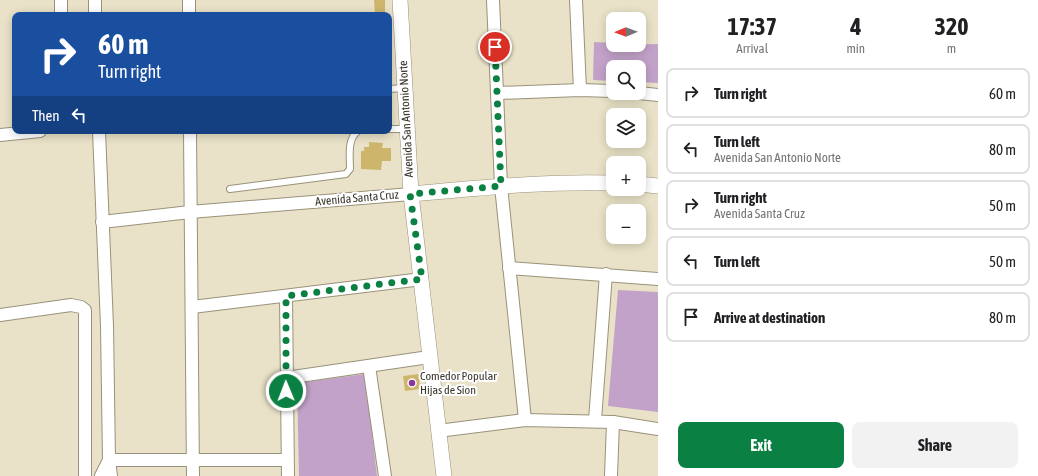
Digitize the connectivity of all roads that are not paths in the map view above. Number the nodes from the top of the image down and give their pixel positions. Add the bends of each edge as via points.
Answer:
1 (61, 0) edge
2 (95, 0) edge
3 (189, 0) edge
4 (400, 0) edge
5 (493, 0) edge
6 (576, 0) edge
7 (61, 12) edge
8 (95, 12) edge
9 (189, 12) edge
10 (404, 88) junction
11 (392, 89) edge
12 (580, 90) junction
13 (606, 91) edge
14 (498, 93) junction
15 (646, 94) edge
16 (658, 95) edge
17 (392, 129) edge
18 (407, 129) junction
19 (12, 134) edge
20 (99, 134) edge
21 (190, 134) edge
22 (354, 134) edge
23 (0, 135) edge
24 (606, 183) edge
25 (646, 185) edge
26 (501, 186) junction
27 (658, 186) edge
28 (230, 189) dead end
29 (410, 194) junction
30 (190, 212) junction
31 (102, 222) junction
32 (509, 268) junction
33 (606, 274) junction
34 (422, 279) junction
35 (658, 279) edge
36 (286, 296) junction
37 (192, 308) junction
38 (0, 315) edge
39 (429, 357) junction
40 (369, 366) junction
41 (286, 378) junction
42 (524, 420) junction
43 (595, 420) junction
44 (613, 422) junction
45 (658, 429) edge
46 (438, 431) junction
47 (109, 460) junction
48 (192, 460) junction
49 (288, 460) junction
50 (84, 476) edge
51 (101, 476) edge
52 (111, 476) edge
53 (193, 476) edge
54 (288, 476) edge
55 (385, 476) edge
56 (444, 476) edge
57 (610, 476) edge

1 - 7 street
2 - 8 street
3 - 9 street
4 - 10 street, Avenida San Antonio Norte
5 - 14 street
6 - 12 street
10 - 11 lane
10 - 18 street, Avenida San Antonio Norte
12 - 13 street
12 - 14 street
14 - 26 street
15 - 16 street
17 - 18 lane
18 - 29 street, Avenida San Antonio Norte
19 - 23 street
20 - 31 street
21 - 30 street
22 - 28 lane via 351,141 350,169 346,174
24 - 26 street, Avenida Santa Cruz
25 - 27 street
26 - 29 street, Avenida Santa Cruz
26 - 32 street
29 - 30 street, Avenida Santa Cruz
29 - 34 street, Avenida San Antonio Norte
30 - 31 street, Avenida Santa Cruz
30 - 37 street
31 - 47 street
32 - 33 street
32 - 42 street
33 - 35 street
33 - 43 street
34 - 36 street
34 - 39 street, Avenida San Antonio Norte
36 - 37 street
36 - 41 street
37 - 48 street
38 - 50 street via 71,305 85,310
39 - 40 street
39 - 46 street, Avenida San Antonio Norte
40 - 41 street
40 - 55 street
41 - 49 street
42 - 43 street
42 - 46 street
43 - 44 street
44 - 45 street
44 - 57 street
46 - 56 street, Avenida San Antonio Norte
47 - 48 street
47 - 51 street
47 - 52 street
48 - 49 street
48 - 53 street
49 - 54 street

